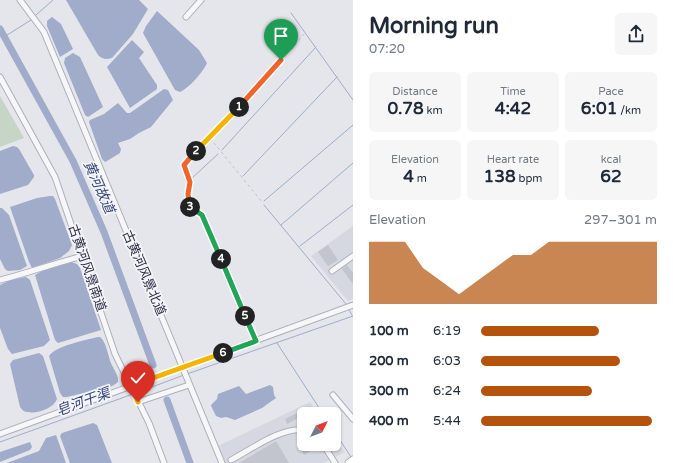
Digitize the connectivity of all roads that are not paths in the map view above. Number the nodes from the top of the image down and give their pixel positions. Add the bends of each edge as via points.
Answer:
1 (20, 0) edge
2 (201, 0) edge
3 (186, 17) dead end
4 (0, 77) edge
5 (83, 256) junction
6 (353, 256) edge
7 (332, 271) dead end
8 (0, 280) edge
9 (353, 305) edge
10 (183, 369) junction
11 (189, 383) junction
12 (134, 391) junction
13 (333, 395) dead end
14 (138, 402) junction
15 (353, 419) edge
16 (297, 429) edge
17 (0, 434) edge
18 (327, 451) edge
19 (231, 460) dead end
20 (353, 460) edge
21 (164, 463) edge
22 (222, 463) edge
23 (335, 463) edge
24 (349, 463) edge

1 - 10 street, 古黄河风景北道 via 44,32
2 - 3 street
4 - 5 street, 古黄河风景南道 via 55,177
5 - 8 street
5 - 12 street, 古黄河风景南道 via 115,354
6 - 7 street
9 - 10 street
10 - 11 street, 古黄河风景北道
10 - 12 street
11 - 14 street
11 - 22 street, 古黄河风景北道
12 - 14 street, 古黄河风景南道
12 - 17 street
13 - 15 street
14 - 21 street, 古黄河风景南道
16 - 19 street via 279,434
18 - 23 street
20 - 24 main road

